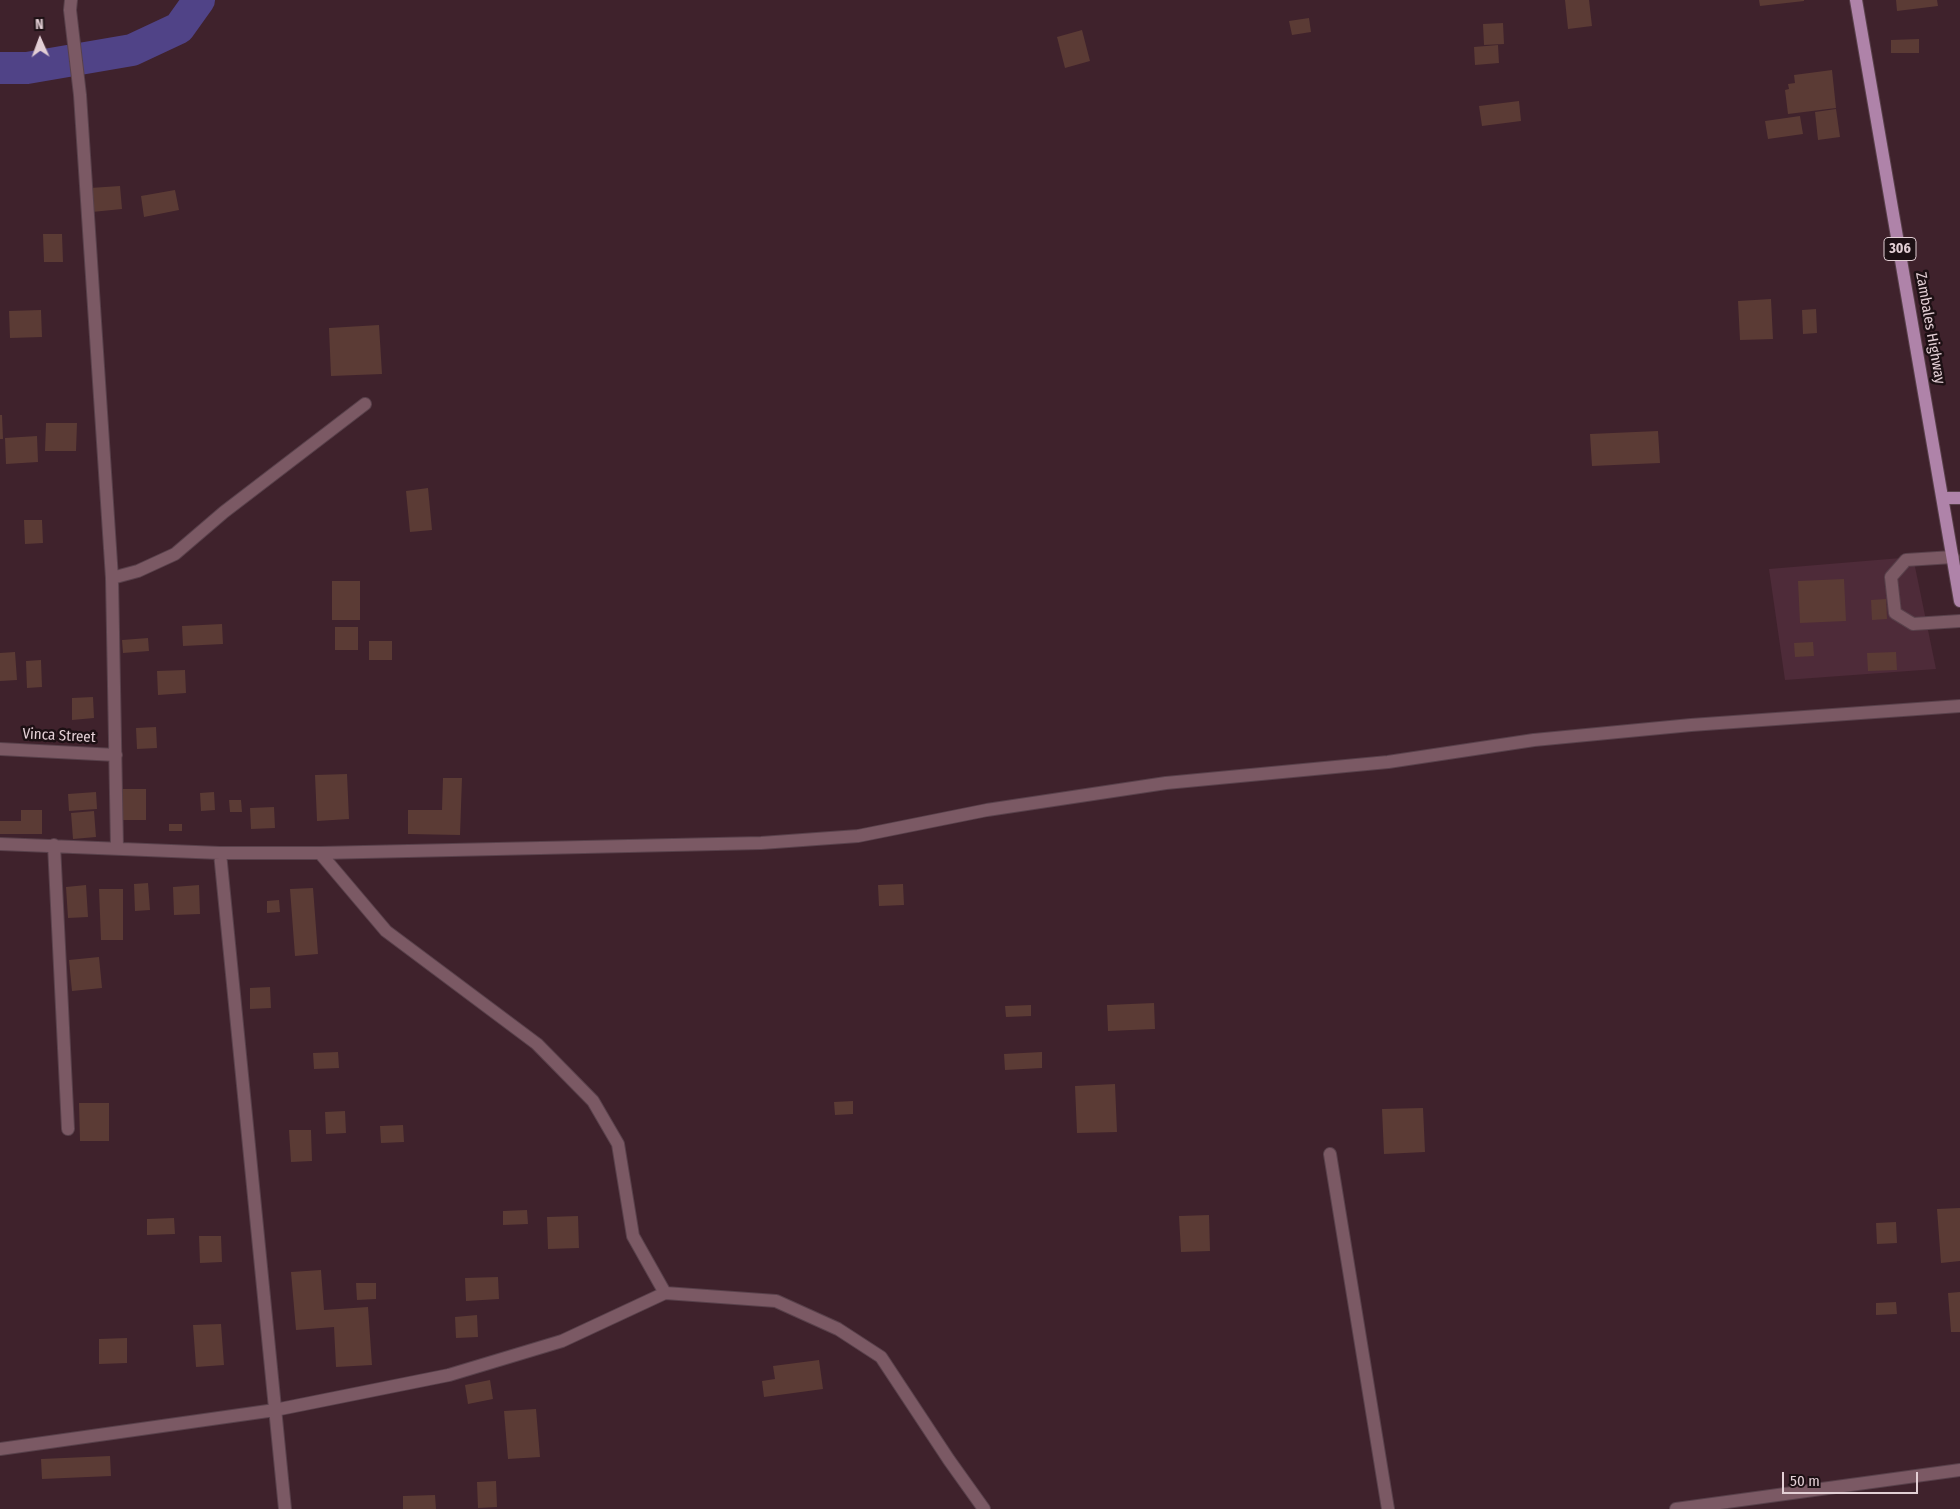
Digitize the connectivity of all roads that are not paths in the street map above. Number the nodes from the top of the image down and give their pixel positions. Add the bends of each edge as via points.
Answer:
1 (1856, 0) edge
2 (71, 5) edge
3 (365, 404) dead end
4 (1944, 498) junction
5 (1960, 498) edge
6 (1953, 557) junction
7 (112, 578) junction
8 (1960, 601) edge
9 (1960, 621) edge
10 (1960, 706) edge
11 (0, 750) edge
12 (116, 755) junction
13 (0, 844) edge
14 (54, 845) junction
15 (117, 848) junction
16 (220, 853) junction
17 (320, 853) junction
18 (68, 1129) dead end
19 (1330, 1154) dead end
20 (665, 1293) junction
21 (275, 1410) junction
22 (0, 1449) edge
23 (1960, 1470) edge
24 (285, 1509) edge
25 (984, 1509) edge
26 (1388, 1509) edge
27 (1676, 1509) edge

1 - 4 main road, Zambales Highway / 306
2 - 7 street via 80,95
3 - 7 street via 224,512 175,554 138,571
4 - 5 main road
4 - 6 main road, Zambales Highway
6 - 8 main road, Zambales Highway
6 - 9 street via 1906,560 1891,576 1895,613 1913,624
7 - 12 street
10 - 17 street via 1534,740 1388,762 1166,783 988,810 858,836 761,843
11 - 12 street, Vinca Street
12 - 15 street
13 - 14 street
14 - 15 street
14 - 18 street
15 - 16 street
16 - 17 street
16 - 21 street
17 - 20 street via 386,931 537,1044 593,1101 618,1144 633,1236
19 - 26 street
20 - 21 street via 562,1341 449,1375
20 - 25 street via 776,1302 838,1329 881,1357
21 - 22 street
21 - 24 street
23 - 27 street

